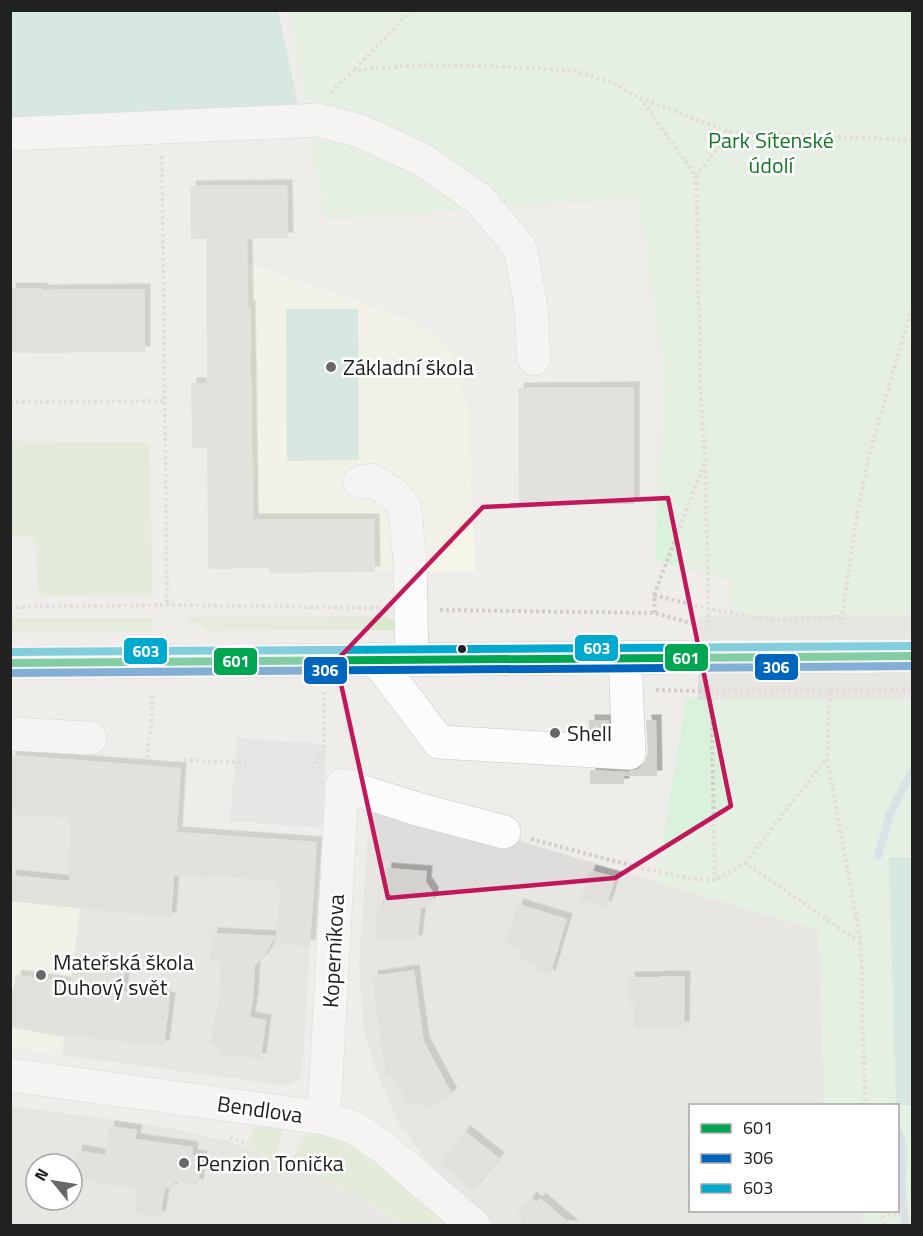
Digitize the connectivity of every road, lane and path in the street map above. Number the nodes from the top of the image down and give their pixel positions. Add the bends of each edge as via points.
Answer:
1 (413, 10) edge
2 (355, 70) junction
3 (640, 98) junction
4 (318, 120) junction
5 (162, 127) junction
6 (730, 132) junction
7 (10, 134) edge
8 (912, 140) edge
9 (696, 176) junction
10 (912, 307) edge
11 (534, 359) dead end
12 (165, 401) junction
13 (10, 402) edge
14 (705, 460) junction
15 (360, 482) dead end
16 (654, 595) junction
17 (166, 605) junction
18 (10, 607) edge
19 (412, 609) junction
20 (709, 609) junction
21 (655, 613) junction
22 (842, 618) junction
23 (698, 625) dead end
24 (840, 629) dead end
25 (912, 656) edge
26 (625, 657) junction
27 (706, 657) junction
28 (376, 659) junction
29 (412, 660) junction
30 (10, 663) edge
31 (831, 676) dead end
32 (626, 689) junction
33 (912, 690) edge
34 (324, 692) dead end
35 (152, 693) dead end
36 (10, 734) edge
37 (90, 738) dead end
38 (147, 758) dead end
39 (827, 759) junction
40 (184, 760) dead end
41 (246, 764) dead end
42 (312, 769) dead end
43 (504, 831) joint
44 (745, 863) junction
45 (715, 880) junction
46 (861, 943) junction
47 (10, 1075) edge
48 (865, 1104) edge
49 (324, 1118) junction
50 (881, 1212) edge
51 (911, 1212) edge
52 (882, 1217) junction
53 (474, 1226) edge
54 (884, 1226) edge

1 - 2 path
2 - 3 path via 422,65 576,71
2 - 4 path via 336,86
3 - 6 path
3 - 9 path
4 - 5 street
4 - 11 street via 360,131 423,160 480,200 520,248 531,306
5 - 7 street
5 - 12 path
6 - 8 path
6 - 9 path
9 - 14 path via 700,397
10 - 22 path via 870,452
12 - 13 path
12 - 17 path
14 - 16 path
14 - 20 path
15 - 19 street via 371,480 394,494 405,508
16 - 20 path
16 - 21 path
17 - 18 path
17 - 19 path
19 - 21 path
19 - 29 street
20 - 22 path via 771,620
20 - 27 path
21 - 23 path
22 - 24 path
25 - 27 street, bridge
26 - 27 street
26 - 29 street
26 - 32 street
27 - 45 path
28 - 29 street
28 - 30 street
28 - 32 street via 438,742 628,753
31 - 39 path
32 - 33 path, bridge
34 - 42 path via 324,750
35 - 38 path
36 - 37 street
39 - 44 path
39 - 46 path
40 - 41 path
43 - 45 path via 637,867
43 - 49 street, Koperníkova via 342,785
44 - 45 path
44 - 46 path
46 - 48 path
47 - 49 street, Bendlova
49 - 53 street, Bendlova via 355,1128 383,1147
50 - 52 path
51 - 52 path
52 - 54 path

